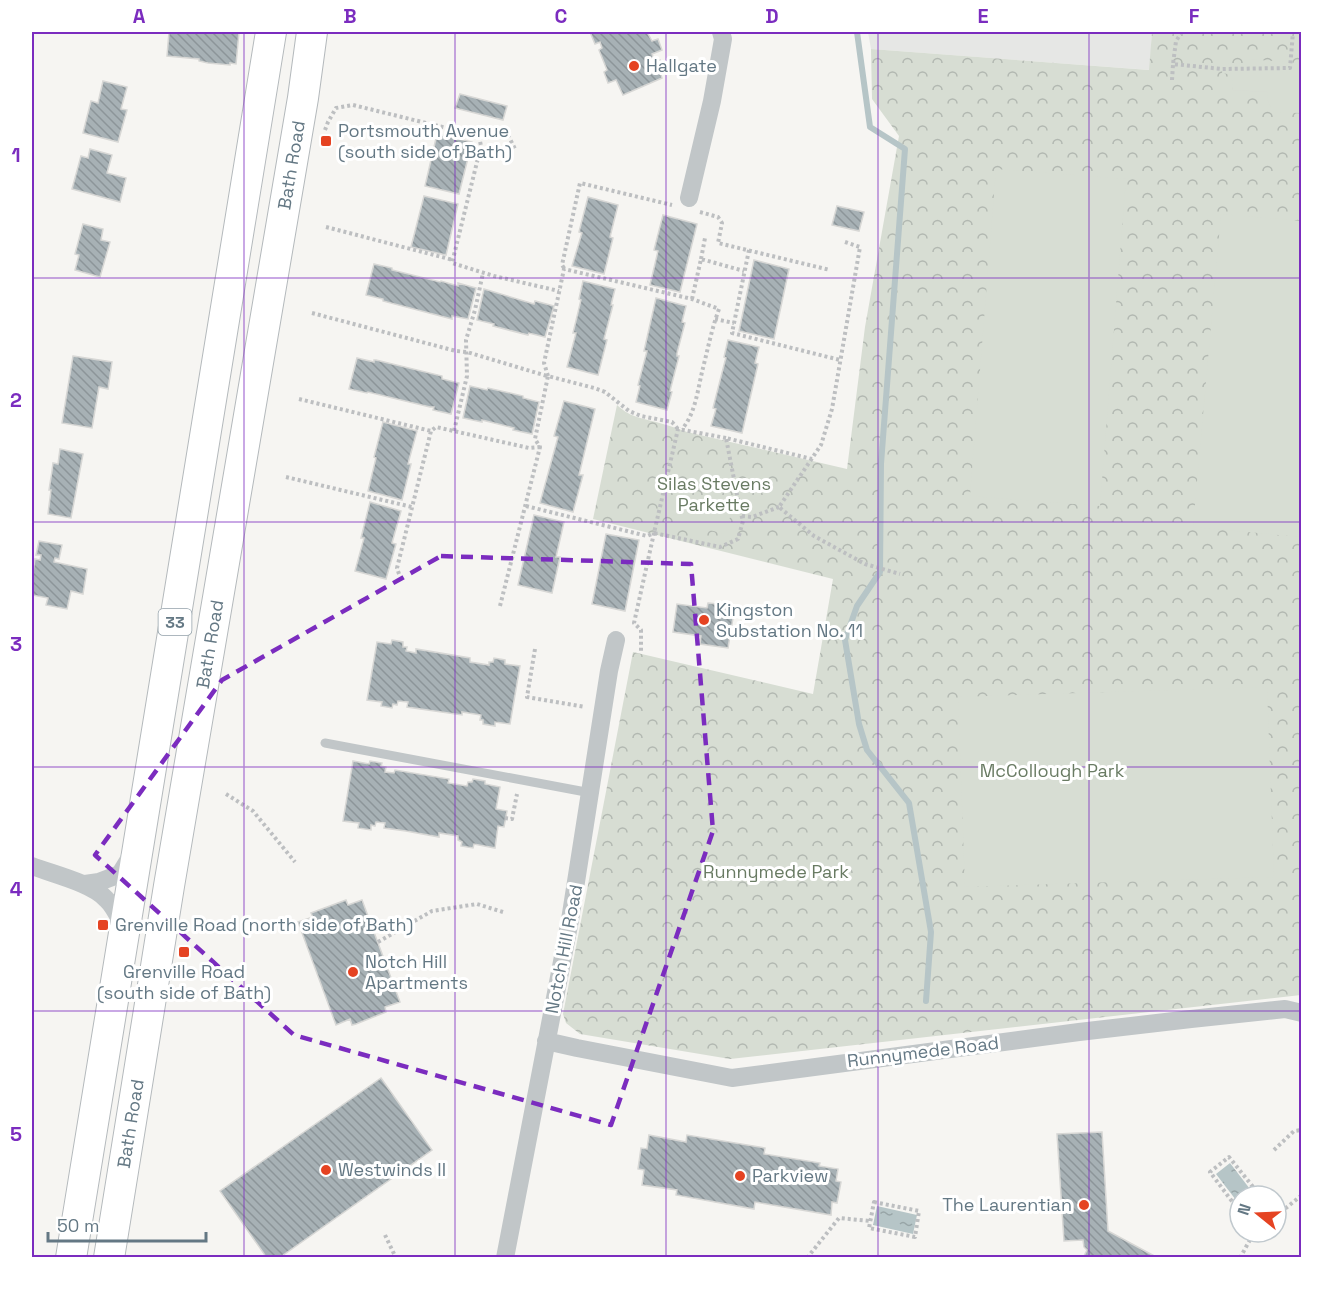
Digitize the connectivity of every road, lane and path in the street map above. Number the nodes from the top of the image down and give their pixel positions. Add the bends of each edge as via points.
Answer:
1 (271, 32) edge
2 (312, 32) edge
3 (325, 32) edge
4 (722, 32) edge
5 (1182, 32) edge
6 (1293, 32) edge
7 (1173, 64) junction
8 (1172, 80) dead end
9 (303, 98) junction
10 (479, 136) junction
11 (323, 138) dead end
12 (516, 151) dead end
13 (692, 205) joint
14 (672, 206) dead end
15 (326, 227) dead end
16 (705, 238) dead end
17 (845, 242) dead end
18 (748, 250) junction
19 (701, 259) junction
20 (453, 260) junction
21 (564, 268) junction
22 (830, 270) dead end
23 (744, 271) junction
24 (483, 273) junction
25 (559, 291) junction
26 (692, 299) junction
27 (312, 313) dead end
28 (715, 319) junction
29 (734, 323) junction
30 (467, 352) junction
31 (840, 360) junction
32 (548, 376) junction
33 (299, 399) dead end
34 (680, 429) junction
35 (453, 430) junction
36 (431, 431) junction
37 (726, 438) junction
38 (540, 447) junction
39 (812, 459) junction
40 (286, 477) dead end
41 (526, 506) junction
42 (412, 507) junction
43 (779, 507) junction
44 (742, 516) junction
45 (654, 533) junction
46 (399, 574) dead end
47 (900, 574) dead end
48 (500, 606) dead end
49 (616, 640) dead end
50 (535, 649) dead end
51 (641, 653) dead end
52 (604, 710) junction
53 (325, 743) dead end
54 (591, 793) junction
55 (226, 794) dead end
56 (138, 844) junction
57 (295, 862) dead end
58 (32, 866) edge
59 (85, 884) junction
60 (503, 912) dead end
61 (124, 927) junction
62 (378, 942) dead end
63 (1302, 1013) edge
64 (546, 1041) junction
65 (1302, 1130) edge
66 (1274, 1150) dead end
67 (1249, 1184) edge
68 (1228, 1195) edge
69 (1302, 1195) edge
70 (1288, 1206) edge
71 (870, 1221) junction
72 (385, 1235) dead end
73 (71, 1257) edge
74 (109, 1257) edge
75 (396, 1257) edge
76 (505, 1257) edge
77 (807, 1257) edge

1 - 56 main road, Bath Road / 33
2 - 9 main road, Bath Road / 33
3 - 9 main road
4 - 13 street
5 - 7 path via 1176,41
6 - 7 path via 1290,68 1222,69
7 - 8 path
9 - 74 main road, Bath Road / 33
10 - 11 path via 353,105 336,108
10 - 12 path via 488,129 508,135
10 - 20 path via 481,146
13 - 18 path via 718,217 722,223 718,243
14 - 21 path via 580,183
15 - 20 path
16 - 19 path
17 - 31 path via 860,247
18 - 22 path
18 - 23 path
19 - 23 path
19 - 26 path
20 - 24 path via 452,263
21 - 25 path
21 - 26 path
23 - 29 path
24 - 25 path
24 - 30 path via 466,340
25 - 32 path via 544,363
26 - 28 path via 719,309
27 - 30 path
28 - 29 path
28 - 34 path via 688,423
29 - 31 path via 732,333
30 - 32 path
30 - 35 path via 467,376
31 - 39 path via 832,409
32 - 34 path via 605,392 629,411 672,422
32 - 38 path via 535,439
33 - 36 path
34 - 37 path
34 - 45 path
35 - 36 path via 436,427
35 - 38 path via 529,448
36 - 42 path
37 - 39 path
37 - 44 path
38 - 41 path
39 - 43 path
40 - 42 path
41 - 45 path via 646,536
41 - 48 path
42 - 46 path via 397,568
43 - 44 path via 752,518
43 - 47 path via 814,536 865,564
44 - 45 path via 738,539 720,547
45 - 51 path via 634,623 641,630
49 - 52 street, Notch Hill Road
50 - 52 path via 527,697
52 - 54 street, Notch Hill Road
53 - 54 lane
54 - 64 street, Notch Hill Road
55 - 57 path via 253,811
56 - 59 street via 120,874
56 - 61 main road, Bath Road / 33
58 - 59 street
59 - 61 street via 107,899
60 - 62 path via 477,904 432,911
61 - 73 main road, Bath Road / 33
63 - 64 street, Runnymede Road via 1285,1009 1124,1027 732,1078
64 - 76 street, Notch Hill Road
65 - 66 path via 1294,1131
67 - 68 path via 1229,1156 1210,1172
69 - 70 path
71 - 71 path via 874,1202 919,1211 915,1237 869,1228
71 - 77 path via 839,1218
72 - 75 path

